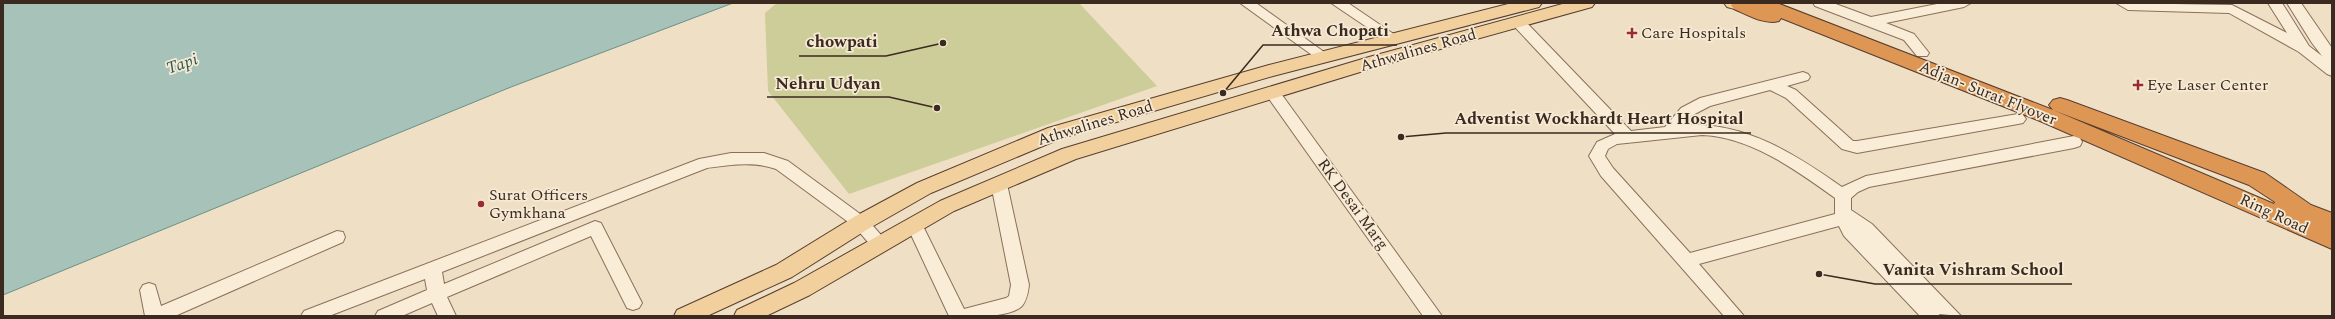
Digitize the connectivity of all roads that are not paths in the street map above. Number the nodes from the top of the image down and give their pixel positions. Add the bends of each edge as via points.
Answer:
1 (1247, 3) edge
2 (1338, 3) edge
3 (1586, 3) edge
4 (1747, 3) edge
5 (1769, 3) edge
6 (1795, 3) edge
7 (1820, 3) edge
8 (1964, 3) edge
9 (2124, 3) edge
10 (2275, 3) edge
11 (2294, 3) edge
12 (2229, 6) edge
13 (1522, 8) edge
14 (1870, 22) junction
15 (1394, 39) junction
16 (2304, 49) junction
17 (1922, 53) junction
18 (1324, 57) junction
19 (2332, 58) edge
20 (2332, 71) edge
21 (1803, 77) dead end
22 (1771, 85) junction
23 (1272, 92) junction
24 (2018, 119) junction
25 (1668, 133) junction
26 (1627, 137) junction
27 (2074, 142) junction
28 (2217, 183) junction
29 (998, 184) junction
30 (1844, 196) junction
31 (2310, 213) junction
32 (1844, 215) junction
33 (2288, 220) junction
34 (2332, 222) edge
35 (861, 223) junction
36 (914, 224) junction
37 (337, 237) dead end
38 (2332, 240) edge
39 (879, 243) junction
40 (1686, 261) junction
41 (432, 268) junction
42 (149, 290) dead end
43 (437, 294) junction
44 (633, 303) dead end
45 (154, 316) edge
46 (157, 316) edge
47 (310, 316) edge
48 (384, 316) edge
49 (447, 316) edge
50 (685, 316) edge
51 (745, 316) edge
52 (961, 316) edge
53 (967, 316) edge
54 (1433, 316) edge
55 (1735, 316) edge
56 (1931, 316) edge
57 (1952, 316) edge

1 - 18 street
2 - 15 street
3 - 13 main road, Athwalines Road
4 - 24 highway
4 - 28 highway, Adjan- Surat Flyover
5 - 28 highway, Adjan- Surat Flyover
6 - 17 highway
7 - 14 street
8 - 14 street
9 - 12 street via 2128,6
10 - 16 street
11 - 19 street via 2316,40
12 - 16 street
13 - 15 main road, Athwalines Road
13 - 23 main road, Athwalines Road
13 - 26 street
14 - 17 street via 1909,37
15 - 18 main road, Athwalines Road
16 - 20 street
17 - 31 highway via 2257,179
18 - 35 main road, Athwalines Road via 1055,133 924,188
21 - 22 street
22 - 24 street via 1791,94 1848,145 1857,147
22 - 25 street via 1694,107 1686,112
23 - 29 main road, Athwalines Road via 1088,147
23 - 54 street, RK Desai Marg
24 - 27 highway
25 - 26 street
25 - 30 street via 1712,130 1735,135 1799,166
26 - 40 street via 1604,143 1599,148 1597,156 1600,163
27 - 30 street via 1866,182 1852,188
27 - 33 highway via 2230,208
28 - 31 highway, Ring Road
28 - 33 highway, Ring Road
29 - 36 main road, Athwalines Road via 947,206
29 - 53 street via 1020,285 1019,294 1010,304
30 - 32 street
31 - 34 highway, Ring Road
32 - 40 street
32 - 56 street via 1850,232
32 - 57 street via 1866,228
33 - 38 highway, Ring Road
35 - 39 street
35 - 41 street via 782,165 764,159 731,159 705,162
35 - 50 main road, Athwalines Road via 784,271
36 - 39 main road, Athwalines Road
36 - 52 street via 957,314
37 - 46 street
39 - 51 main road, Athwalines Road via 802,289
40 - 55 street
41 - 43 street
41 - 47 street
42 - 45 street
43 - 44 street via 595,227
43 - 48 street
43 - 49 street

